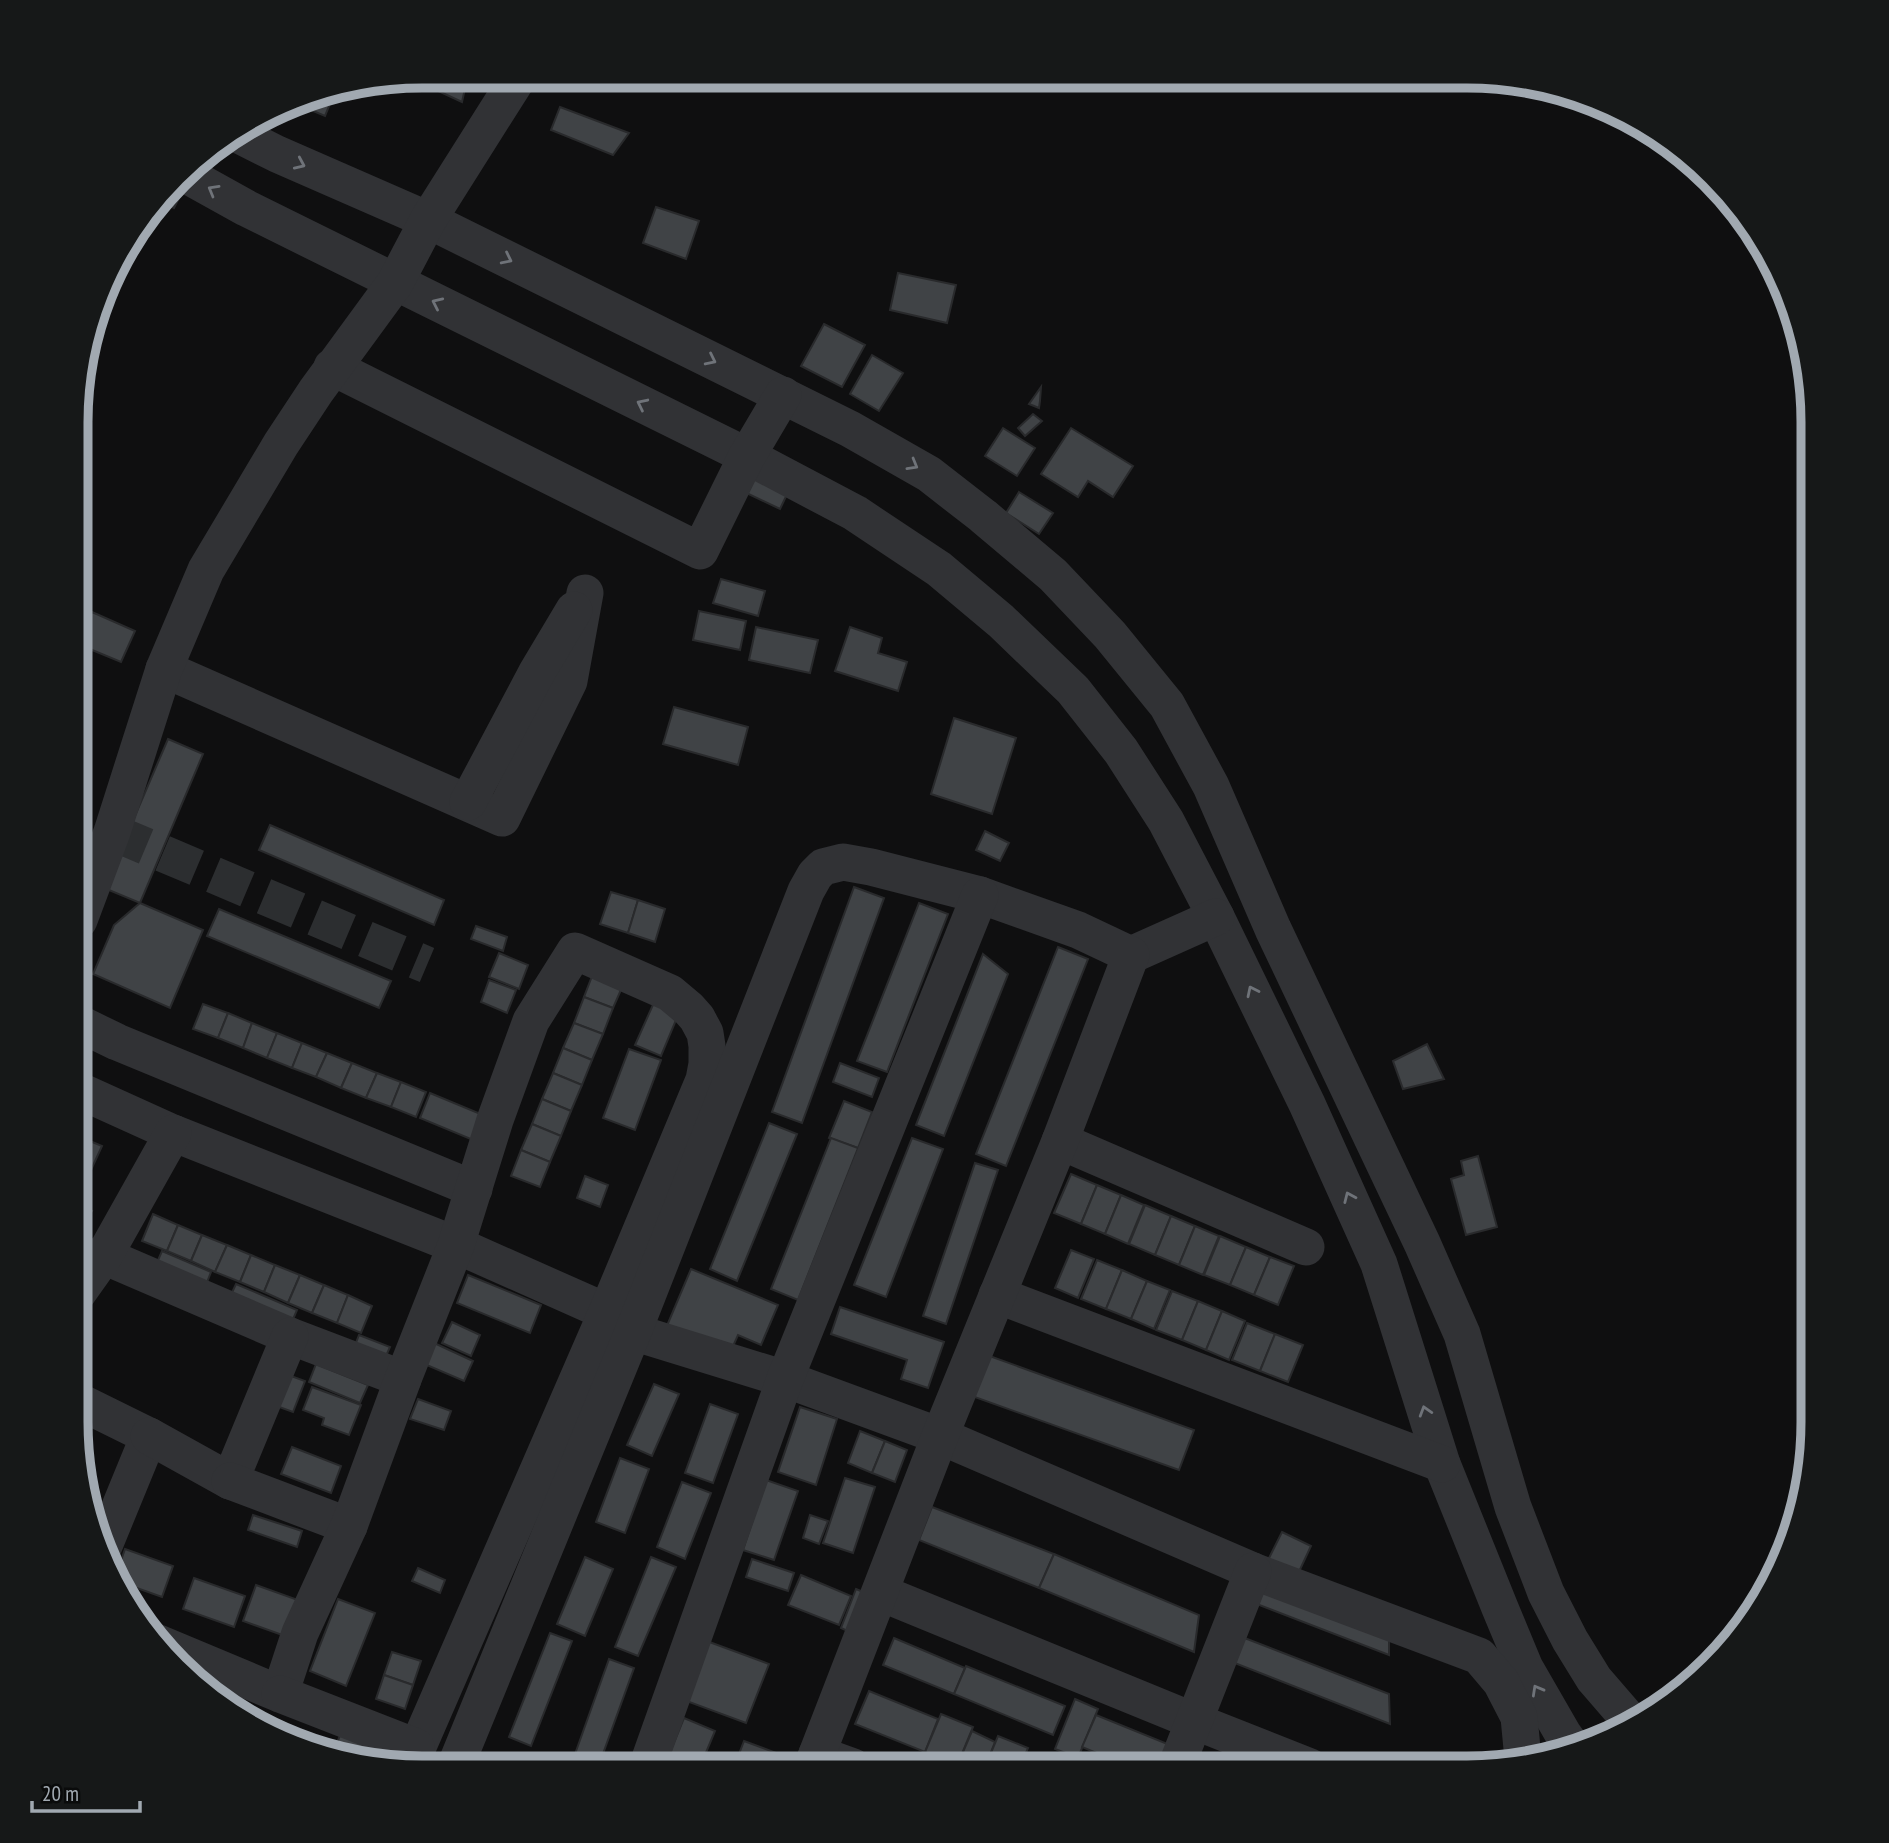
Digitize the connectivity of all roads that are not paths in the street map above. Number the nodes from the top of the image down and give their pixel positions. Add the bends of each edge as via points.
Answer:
1 (511, 88) edge
2 (245, 138) edge
3 (192, 178) edge
4 (424, 228) junction
5 (399, 276) junction
6 (332, 367) junction
7 (764, 427) junction
8 (163, 669) junction
9 (468, 802) junction
10 (980, 895) junction
11 (88, 896) edge
12 (1216, 917) junction
13 (1131, 955) junction
14 (88, 1028) edge
15 (117, 1042) junction
16 (88, 1094) edge
17 (134, 1114) junction
18 (173, 1133) junction
19 (1060, 1140) junction
20 (474, 1189) junction
21 (456, 1245) junction
22 (1306, 1247) dead end
23 (104, 1256) junction
24 (88, 1279) edge
25 (997, 1295) junction
26 (620, 1322) junction
27 (290, 1336) junction
28 (403, 1379) junction
29 (785, 1379) junction
30 (88, 1406) edge
31 (149, 1436) junction
32 (940, 1436) junction
33 (1442, 1464) junction
34 (230, 1481) junction
35 (349, 1526) junction
36 (108, 1536) edge
37 (1252, 1571) junction
38 (881, 1593) junction
39 (179, 1652) edge
40 (280, 1695) junction
41 (1626, 1716) edge
42 (1194, 1721) junction
43 (1567, 1740) edge
44 (1522, 1751) edge
45 (410, 1755) edge
46 (414, 1756) edge
47 (463, 1756) edge
48 (651, 1756) edge
49 (816, 1756) edge
50 (1180, 1756) edge
51 (1282, 1756) edge

1 - 4 street
2 -> 4 street
5 -> 3 street via 246,208
4 - 5 street
4 -> 7 street
5 - 6 street
7 -> 5 street via 463,315
6 - 7 street via 700,551
6 - 8 street via 206,570
7 - 12 street via 855,513 939,569 1073,690 1121,751 1166,821
7 -> 41 street via 850,429 929,474 1053,575 1167,705 1212,786 1273,929 1462,1334 1513,1507 1546,1593 1594,1679
8 - 9 street
8 - 11 street
9 - 9 street via 502,818 569,681 585,593
10 - 13 street via 1078,930
10 - 26 street via 843,862 815,875
10 - 29 street
12 - 13 street
33 -> 12 street via 1379,1264
13 - 19 street
14 - 15 street
15 - 17 street
15 - 20 street
16 - 17 street
17 - 18 street
18 - 21 street
18 - 23 street
19 - 22 street
19 - 25 street
20 - 21 street
20 - 26 street via 531,1021 575,951 670,993 689,1009 705,1033 704,1080
21 - 26 street
21 - 28 street
23 - 24 street
23 - 27 street
25 - 32 street
25 - 33 street
26 - 29 street
26 - 46 street
26 - 47 street
27 - 28 street
27 - 34 street
28 - 35 street
29 - 32 street
29 - 48 street
30 - 31 street
31 - 34 street
31 - 36 street
32 - 37 street
32 - 38 street
43 -> 33 street via 1525,1668
34 - 35 street
35 - 40 street via 300,1633
37 - 42 street
37 - 44 street via 1479,1656 1501,1682 1519,1717
38 - 42 street
38 - 49 street
39 - 40 street
40 - 45 street
42 - 50 street
42 - 51 street

